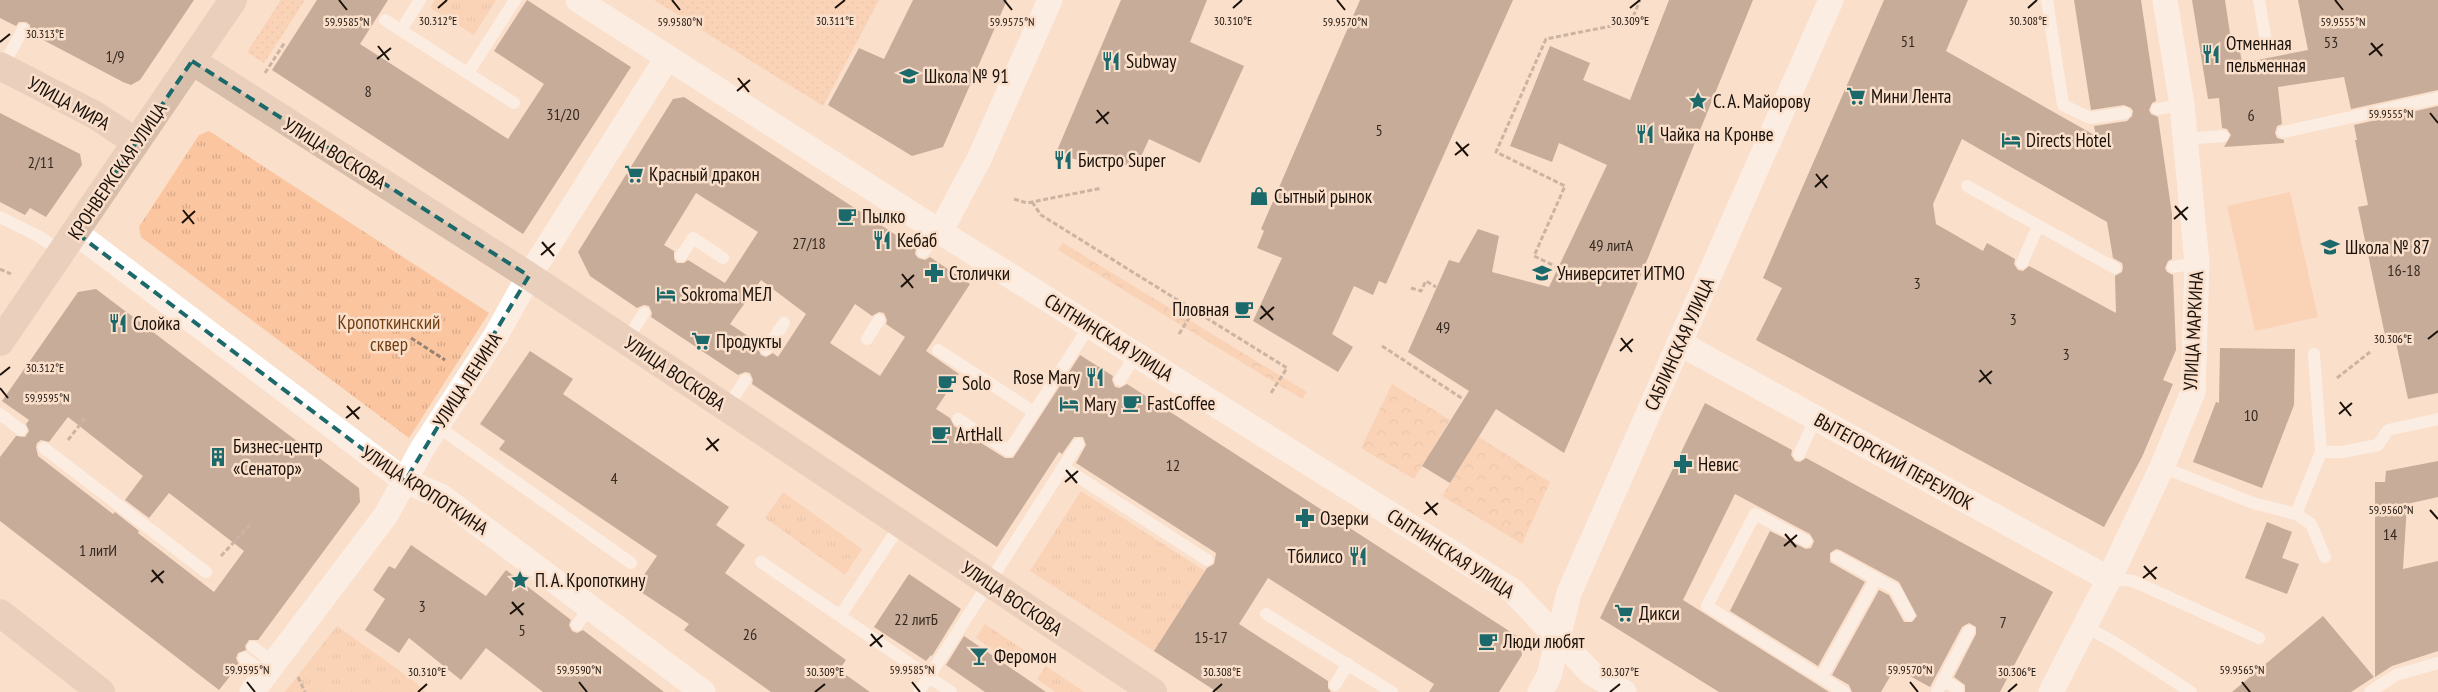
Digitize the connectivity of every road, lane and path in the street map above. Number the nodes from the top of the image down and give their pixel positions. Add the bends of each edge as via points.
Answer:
1 (233, 0) edge
2 (420, 0) edge
3 (515, 0) edge
4 (578, 0) edge
5 (1050, 0) edge
6 (1640, 0) edge
7 (1831, 0) edge
8 (2047, 0) edge
9 (2165, 0) edge
10 (2259, 0) edge
11 (385, 20) dead end
12 (23, 29) dead end
13 (401, 30) junction
14 (285, 42) dead end
15 (2266, 42) dead end
16 (667, 58) junction
17 (192, 62) junction
18 (1, 67) edge
19 (462, 70) junction
20 (263, 76) dead end
21 (2438, 98) edge
22 (514, 103) dead end
23 (2182, 105) junction
24 (2157, 109) dead end
25 (2124, 113) dead end
26 (2283, 132) dead end
27 (2223, 136) dead end
28 (2185, 139) junction
29 (136, 142) junction
30 (1967, 186) dead end
31 (1102, 188) dead end
32 (1014, 199) dead end
33 (1032, 202) junction
34 (0, 217) edge
35 (2038, 226) junction
36 (940, 232) junction
37 (68, 242) junction
38 (923, 252) dead end
39 (681, 256) dead end
40 (723, 258) dead end
41 (2022, 262) dead end
42 (2197, 263) junction
43 (2173, 266) dead end
44 (1558, 268) dead end
45 (2115, 268) dead end
46 (0, 269) edge
47 (12, 274) dead end
48 (529, 276) junction
49 (1436, 287) dead end
50 (1412, 288) dead end
51 (1194, 310) junction
52 (644, 313) dead end
53 (879, 320) dead end
54 (784, 323) dead end
55 (1090, 325) junction
56 (1179, 334) dead end
57 (411, 338) dead end
58 (867, 339) dead end
59 (626, 341) junction
60 (0, 342) edge
61 (1679, 343) junction
62 (1382, 346) dead end
63 (766, 349) dead end
64 (938, 350) dead end
65 (2370, 352) dead end
66 (1136, 354) junction
67 (2314, 354) dead end
68 (447, 361) dead end
69 (745, 380) dead end
70 (1120, 380) dead end
71 (1272, 393) dead end
72 (2317, 394) junction
73 (1463, 399) dead end
74 (728, 408) junction
75 (1034, 412) junction
76 (0, 414) edge
77 (86, 417) dead end
78 (1816, 418) junction
79 (958, 419) dead end
80 (2438, 419) edge
81 (437, 426) junction
82 (21, 430) dead end
83 (1078, 444) dead end
84 (44, 448) dead end
85 (2320, 452) junction
86 (1799, 454) dead end
87 (56, 457) junction
88 (1063, 467) junction
89 (2162, 468) junction
90 (405, 481) junction
91 (2296, 514) junction
92 (902, 524) junction
93 (250, 526) dead end
94 (1806, 541) dead end
95 (1837, 557) dead end
96 (2325, 557) dead end
97 (1207, 560) dead end
98 (762, 562) dead end
99 (631, 563) dead end
100 (206, 572) joint
101 (1876, 579) junction
102 (2109, 579) junction
103 (989, 583) junction
104 (0, 613) edge
105 (1266, 614) dead end
106 (1909, 615) dead end
107 (840, 616) junction
108 (2085, 626) junction
109 (1969, 631) dead end
110 (1558, 637) junction
111 (2259, 638) dead end
112 (252, 647) dead end
113 (244, 658) dead end
114 (2438, 663) edge
115 (1348, 664) junction
116 (929, 676) junction
117 (264, 677) edge
118 (298, 677) dead end
119 (1821, 678) junction
120 (1943, 680) junction
121 (1334, 685) dead end
122 (1958, 689) dead end
123 (101, 692) edge
124 (306, 692) edge
125 (703, 692) edge
126 (919, 692) edge
127 (952, 692) edge
128 (1153, 692) edge
129 (1392, 692) edge
130 (1540, 692) edge
131 (1624, 692) edge
132 (1844, 692) edge
133 (1937, 692) edge
134 (2051, 692) edge
135 (2191, 692) edge
136 (2370, 692) edge

1 - 17 street, КРОНВЕРКСКАЯ УЛИЦА
2 - 13 lane
3 - 19 lane
4 - 16 street, СЫТНИНСКАЯ УЛИЦА
5 - 36 street via 979,159
6 - 44 path via 1630,22 1546,39 1496,152 1565,186 1534,256
7 - 61 street, САБЛИНСКАЯ УЛИЦА
8 - 25 lane via 2063,105 2090,118
9 - 23 street, УЛИЦА МАРКИНА
10 - 15 lane
11 - 13 lane
12 - 18 lane
13 - 19 lane
14 - 20 path
16 - 36 street, СЫТНИНСКАЯ УЛИЦА
16 - 48 street, УЛИЦА ЛЕНИНА
17 - 29 street, КРОНВЕРКСКАЯ УЛИЦА
17 - 48 street, УЛИЦА ВОСКОВА
18 - 29 street, УЛИЦА МИРА via 95,115
19 - 22 lane
21 - 26 lane
23 - 24 lane
23 - 28 street, УЛИЦА МАРКИНА
27 - 28 lane
28 - 42 street, УЛИЦА МАРКИНА
29 - 37 street, КРОНВЕРКСКАЯ УЛИЦА
30 - 35 lane
31 - 33 path
32 - 33 path
33 - 51 path via 1041,214
34 - 37 lane via 38,236
35 - 41 lane
35 - 45 lane
36 - 38 lane
36 - 55 street, СЫТНИНСКАЯ УЛИЦА
37 - 60 street, КРОНВЕРКСКАЯ УЛИЦА
37 - 90 street, УЛИЦА КРОПОТКИНА
39 - 40 lane via 693,238
42 - 43 lane
42 - 89 street, УЛИЦА МАРКИНА via 2193,392
46 - 47 path
48 - 59 street, УЛИЦА ВОСКОВА
48 - 81 street, УЛИЦА ЛЕНИНА via 501,328
49 - 50 path via 1426,281 1421,292
51 - 56 path
51 - 71 path via 1287,368
52 - 59 lane
53 - 58 lane
54 - 63 lane
55 - 66 street, СЫТНИНСКАЯ УЛИЦА
55 - 75 lane
57 - 68 path
59 - 74 street, УЛИЦА ВОСКОВА
61 - 78 street, ВЫТЕГОРСКИЙ ПЕРЕУЛОК
61 - 110 street, САБЛИНСКАЯ УЛИЦА via 1569,593
62 - 73 path
64 - 75 lane
65 - 72 path
66 - 70 lane
66 - 110 street, СЫТНИНСКАЯ УЛИЦА via 1513,591
67 - 72 lane
69 - 74 lane
72 - 85 lane
74 - 92 street, УЛИЦА ВОСКОВА
75 - 79 lane via 1009,451
76 - 82 lane
77 - 87 path
78 - 86 lane
78 - 102 street, ВЫТЕГОРСКИЙ ПЕРЕУЛОК
80 - 85 lane via 2388,430 2378,445 2342,452
81 - 90 street, УЛИЦА ЛЕНИНА
81 - 99 lane
83 - 88 lane
84 - 87 lane
85 - 91 lane
87 - 100 lane
88 - 97 lane
88 - 103 lane
89 - 91 lane via 2254,503
89 - 102 street, УЛИЦА МАРКИНА
90 - 117 street, УЛИЦА ЛЕНИНА via 386,515
90 - 125 street, УЛИЦА КРОПОТКИНА via 441,496 583,616
91 - 96 lane via 2311,524
92 - 103 street, УЛИЦА ВОСКОВА
92 - 107 lane
93 - 100 path
94 - 119 lane via 1769,516 1756,514 1707,606
95 - 101 lane
98 - 107 lane
101 - 106 lane via 1895,589
101 - 119 lane
102 - 108 street, УЛИЦА МАРКИНА
102 - 111 lane via 2133,581
103 - 116 lane
103 - 128 street, УЛИЦА ВОСКОВА
104 - 123 street
105 - 115 lane
107 - 116 lane
108 - 134 street, УЛИЦА МАРКИНА
108 - 135 lane
109 - 120 lane
110 - 130 street, САБЛИНСКАЯ УЛИЦА via 1549,676
110 - 131 street, СЫТНИНСКАЯ УЛИЦА via 1591,672
112 - 117 lane
113 - 117 lane
114 - 136 lane via 2396,675
115 - 121 lane
115 - 129 lane
116 - 126 lane
116 - 127 lane
118 - 124 path
119 - 132 lane
120 - 122 lane
120 - 133 lane

